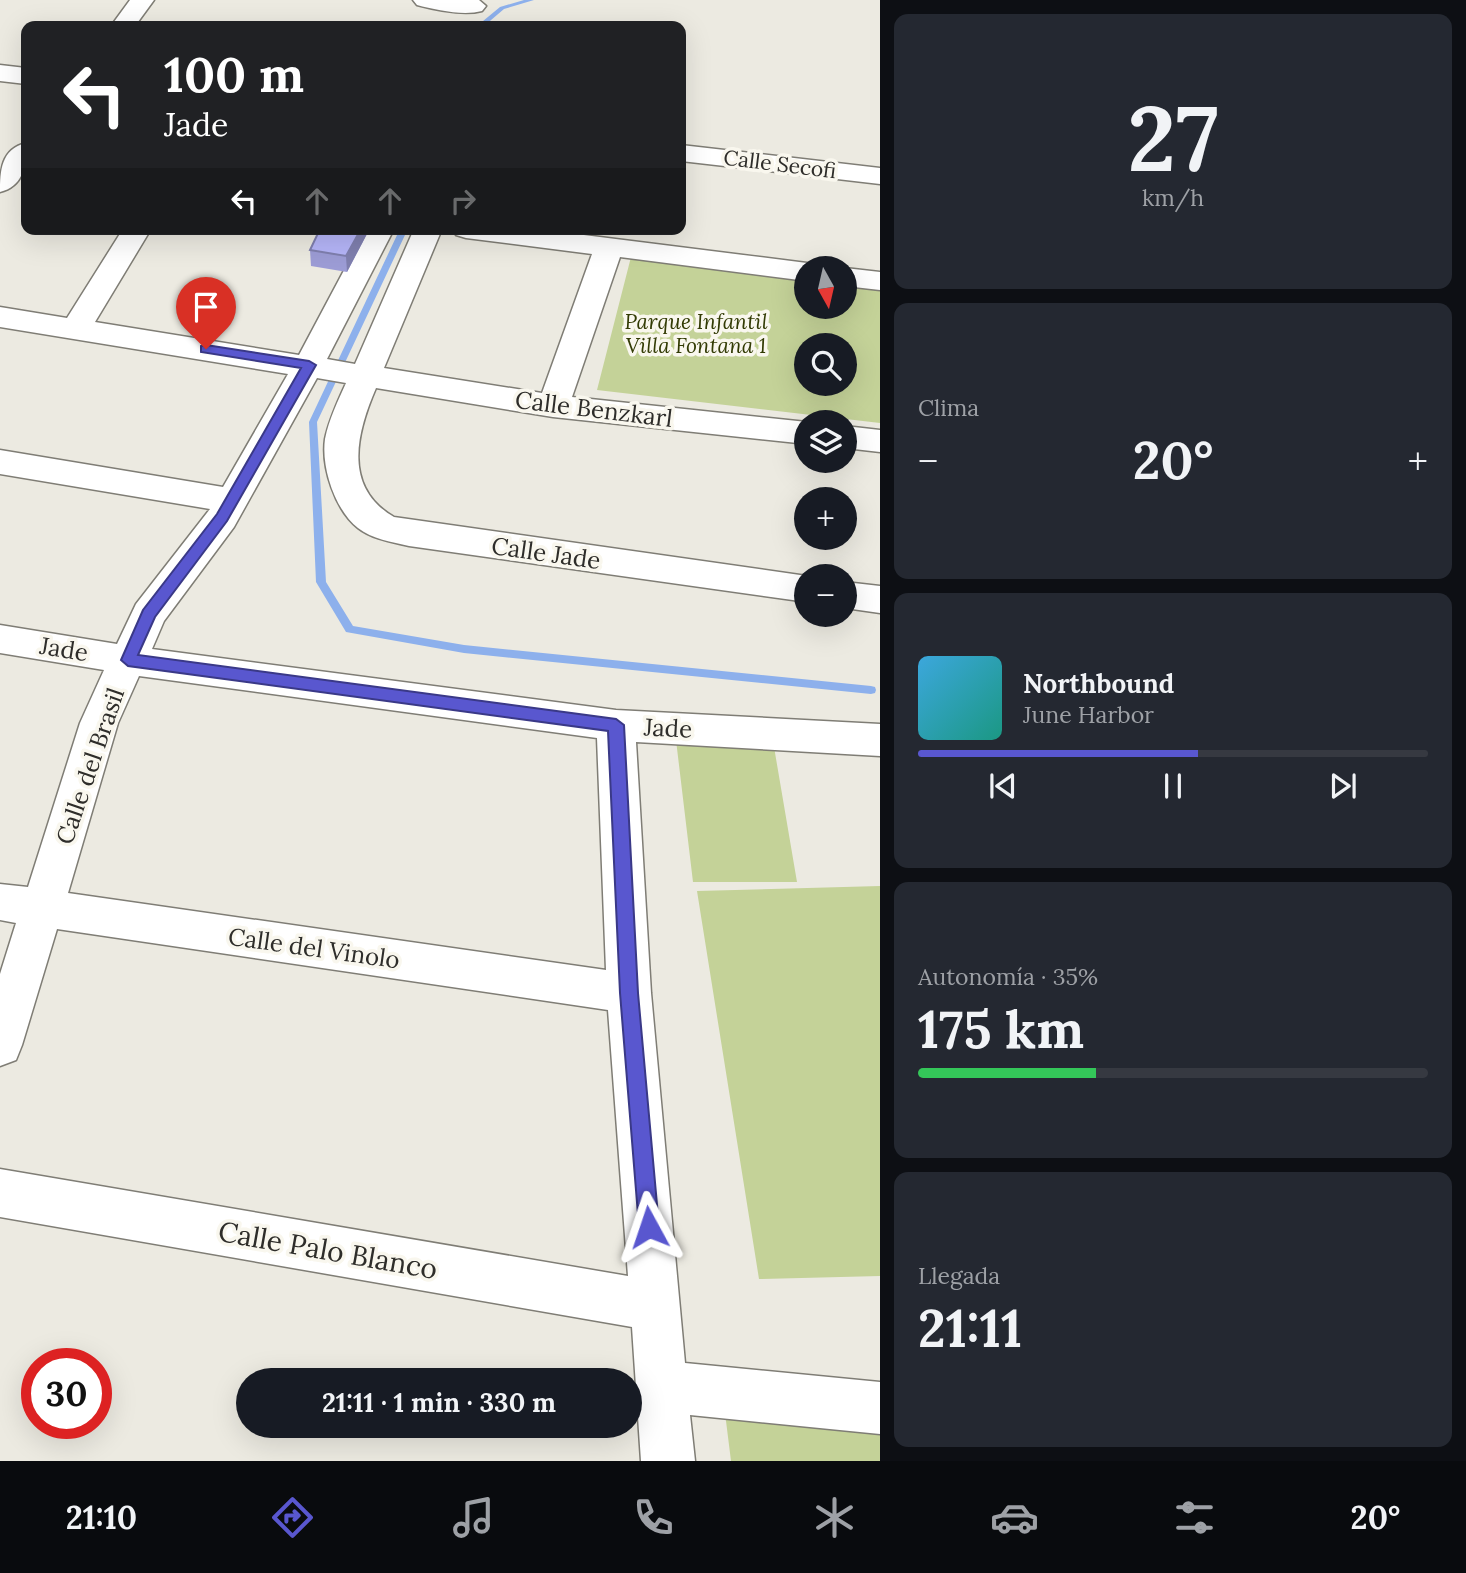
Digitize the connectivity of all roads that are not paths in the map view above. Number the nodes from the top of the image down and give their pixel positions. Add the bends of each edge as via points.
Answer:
1 (142, 0) edge
2 (425, 0) edge
3 (474, 6) dead end
4 (126, 21) edge
5 (0, 73) edge
6 (21, 75) edge
7 (686, 154) edge
8 (21, 160) edge
9 (880, 176) edge
10 (6, 186) edge
11 (21, 196) edge
12 (133, 235) edge
13 (379, 235) edge
14 (425, 235) edge
15 (514, 235) edge
16 (609, 247) junction
17 (794, 270) edge
18 (858, 278) edge
19 (880, 281) edge
20 (0, 317) edge
21 (76, 328) junction
22 (348, 372) junction
23 (553, 407) junction
24 (794, 432) edge
25 (857, 439) edge
26 (880, 441) edge
27 (0, 462) edge
28 (230, 500) junction
29 (794, 587) edge
30 (857, 597) edge
31 (880, 600) edge
32 (0, 639) edge
33 (128, 660) junction
34 (616, 725) junction
35 (880, 740) edge
36 (0, 902) edge
37 (43, 908) junction
38 (629, 993) junction
39 (0, 1045) edge
40 (0, 1194) edge
41 (656, 1306) junction
42 (664, 1387) junction
43 (880, 1409) edge
44 (668, 1461) edge

1 - 4 street
2 - 3 street
5 - 6 street
7 - 9 street, Calle Secofi
8 - 10 street
10 - 11 street
12 - 21 street
13 - 22 street
14 - 22 street
15 - 16 street
16 - 17 street
16 - 23 street
18 - 19 street
20 - 21 street, Calle Benzkarl
21 - 22 street, Calle Benzkarl
22 - 23 street, Calle Benzkarl
22 - 28 street, Calle del Brasil
22 - 29 street, Calle Jade via 346,420 339,445 353,502 372,522 402,532
23 - 24 street, Calle Benzkarl
25 - 26 street
27 - 28 street
28 - 33 street, Calle del Brasil via 222,518 149,614
30 - 31 street
32 - 33 street, Jade
33 - 34 street, Jade
33 - 37 street, Calle del Brasil via 99,723
34 - 35 street, Jade
34 - 38 street
36 - 37 street, Calle del Vinolo
37 - 38 street, Calle del Vinolo
37 - 39 street, Calle del Brasil
38 - 41 street
40 - 41 street, Calle Palo Blanco
41 - 42 street
42 - 43 street
42 - 44 street

